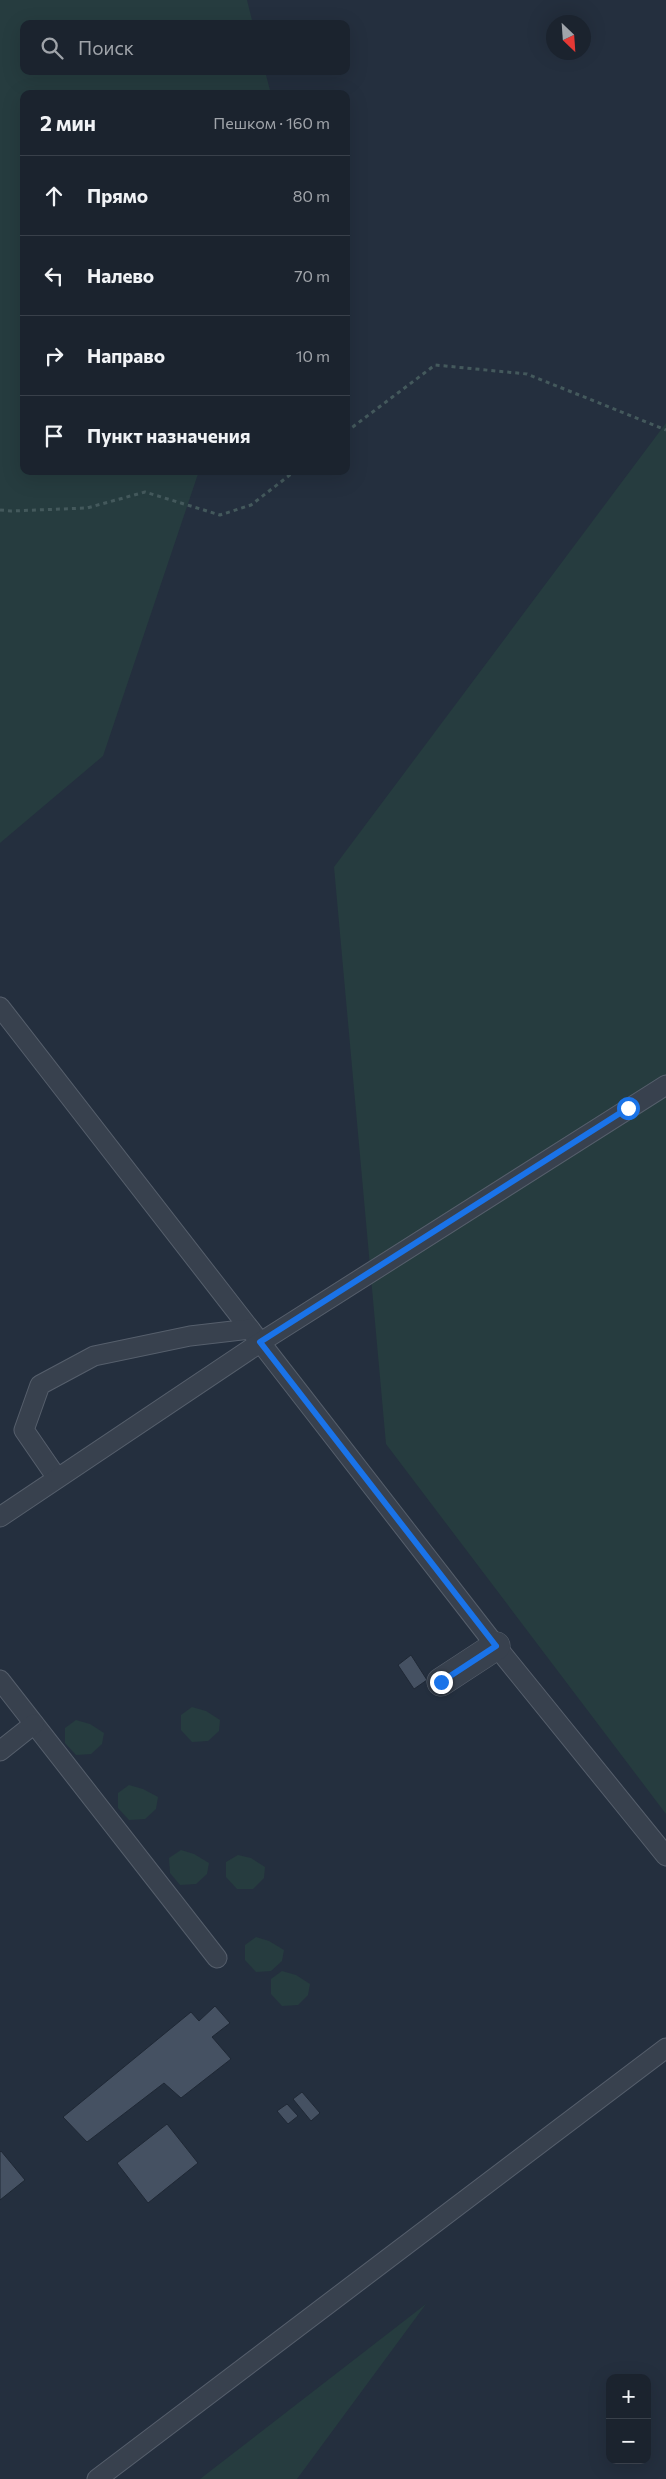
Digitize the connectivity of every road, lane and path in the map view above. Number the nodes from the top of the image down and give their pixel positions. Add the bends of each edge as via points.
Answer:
1 (350, 429) edge
2 (666, 430) edge
3 (290, 475) edge
4 (0, 510) edge
5 (0, 1007) edge
6 (666, 1085) edge
7 (255, 1336) junction
8 (57, 1478) junction
9 (0, 1517) edge
10 (496, 1646) junction
11 (0, 1680) edge
12 (441, 1682) dead end
13 (34, 1724) junction
14 (0, 1751) edge
15 (666, 1856) edge
16 (217, 1958) dead end
17 (666, 2048) edge
18 (97, 2479) edge

1 - 2 path via 435,364 527,374
3 - 4 path via 251,505 220,515 144,492 87,508
5 - 7 lane
6 - 7 lane
7 - 8 lane
7 - 8 lane via 190,1336 94,1356 40,1385 24,1430
7 - 10 lane
8 - 9 lane
10 - 12 street
10 - 15 lane
11 - 13 lane
13 - 14 lane
13 - 16 lane
17 - 18 lane

